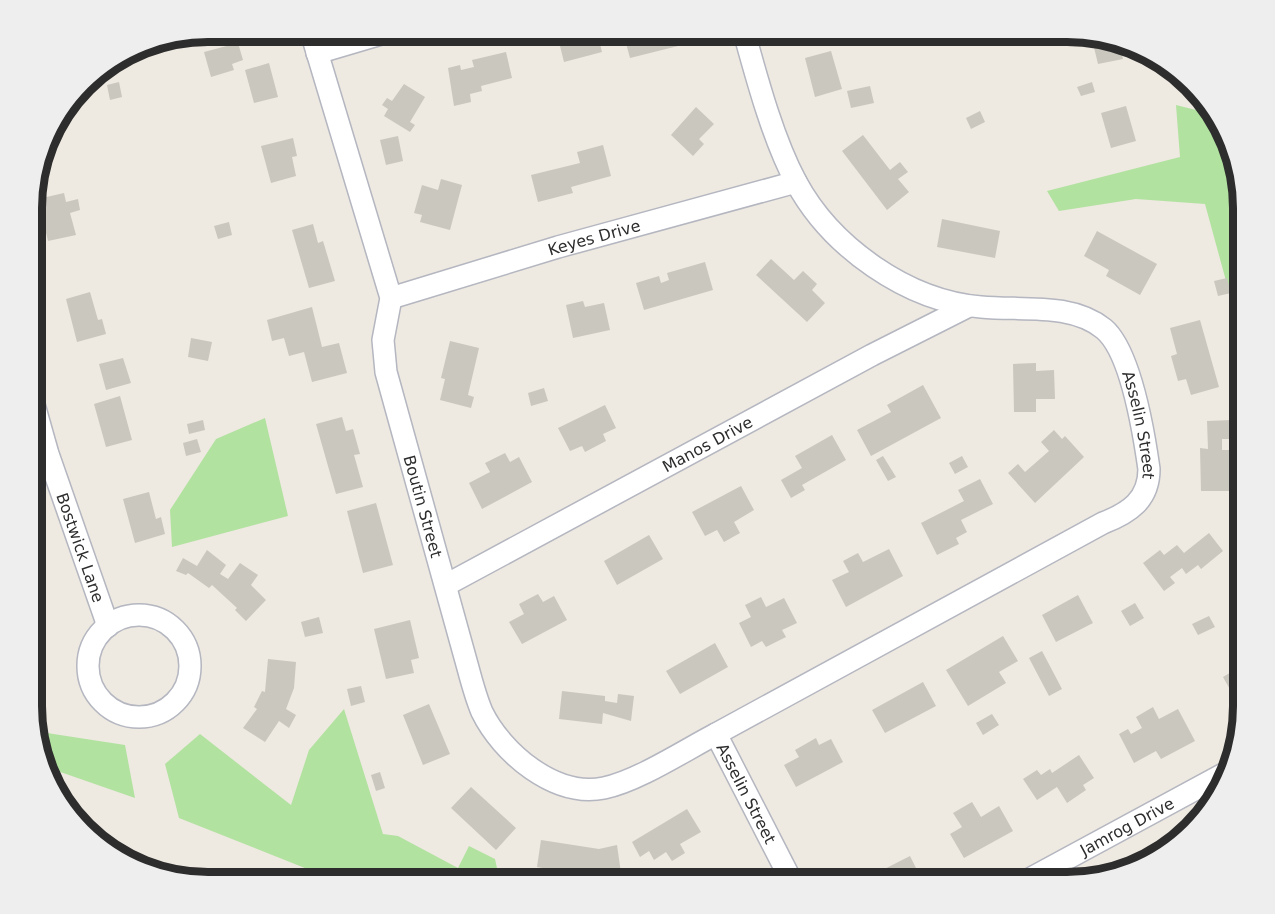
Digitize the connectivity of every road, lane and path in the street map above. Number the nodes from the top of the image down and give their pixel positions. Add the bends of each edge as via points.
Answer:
1 (314, 42) edge
2 (354, 42) edge
3 (747, 42) edge
4 (317, 53) junction
5 (796, 182) junction
6 (391, 298) junction
7 (969, 306) junction
8 (42, 461) edge
9 (446, 585) junction
10 (108, 626) junction
11 (716, 734) junction
12 (1216, 778) edge
13 (787, 872) edge
14 (1042, 872) edge

1 - 4 street, Boutin Street
2 - 4 street
3 - 5 street, Asselin Street
4 - 6 street, Boutin Street
5 - 6 street, Keyes Drive
5 - 7 street, Asselin Street via 836,234 874,265 932,297
6 - 9 street, Boutin Street via 383,340 386,372
7 - 9 street, Manos Drive
7 - 11 street, Asselin Street via 1066,313 1104,330 1129,373 1143,435 1149,479 1140,500 1124,515
8 - 10 street, Bostwick Lane
9 - 11 street, Boutin Street via 483,712 512,752 547,777 574,787 603,788 628,780
10 - 10 street, Bostwick Lane via 126,617 146,616 164,622 179,634 188,652 190,671 185,690 173,705 156,715 137,718 118,713 102,702 92,686 88,668 91,648
11 - 13 street, Asselin Street
12 - 14 street, Jamrog Drive

